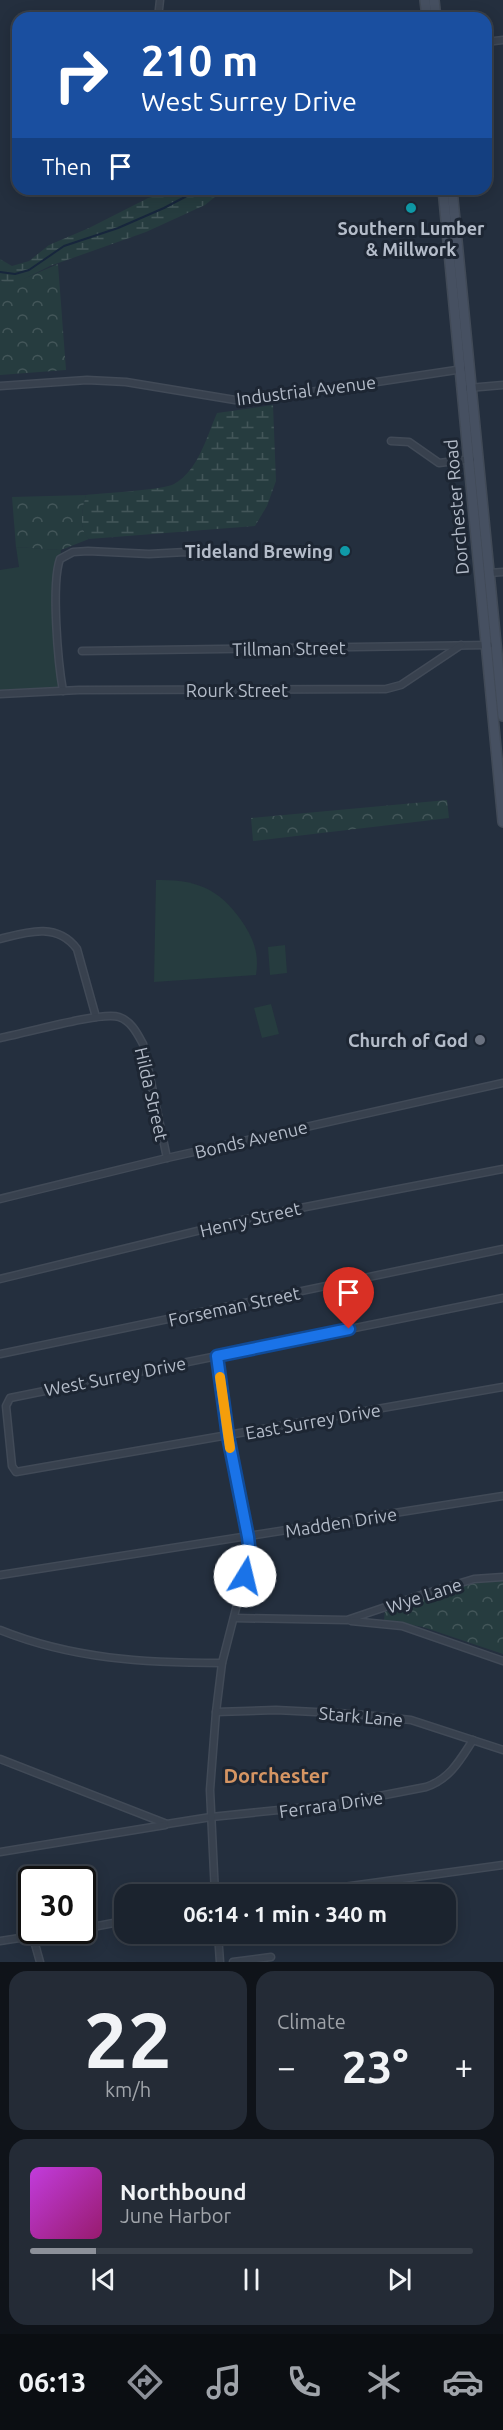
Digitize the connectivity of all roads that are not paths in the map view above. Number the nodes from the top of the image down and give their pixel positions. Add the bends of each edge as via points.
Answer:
1 (444, 195) edge
2 (452, 195) edge
3 (464, 368) junction
4 (503, 385) edge
5 (0, 386) edge
6 (466, 388) junction
7 (391, 441) dead end
8 (473, 458) junction
9 (203, 556) dead end
10 (503, 572) edge
11 (489, 573) junction
12 (461, 645) junction
13 (490, 645) junction
14 (82, 651) dead end
15 (63, 691) junction
16 (0, 694) edge
17 (503, 717) edge
18 (499, 755) edge
19 (503, 822) edge
20 (0, 939) edge
21 (96, 1017) junction
22 (0, 1038) edge
23 (503, 1083) edge
24 (167, 1158) junction
25 (503, 1170) edge
26 (0, 1198) edge
27 (503, 1249) edge
28 (0, 1280) edge
29 (503, 1298) edge
30 (0, 1354) edge
31 (217, 1356) junction
32 (503, 1388) edge
33 (228, 1436) junction
34 (16, 1472) joint
35 (503, 1496) edge
36 (248, 1537) junction
37 (0, 1575) edge
38 (503, 1577) edge
39 (234, 1618) junction
40 (347, 1620) junction
41 (0, 1630) edge
42 (503, 1661) edge
43 (222, 1663) junction
44 (216, 1712) junction
45 (473, 1740) junction
46 (503, 1742) edge
47 (502, 1750) edge
48 (0, 1759) edge
49 (211, 1817) junction
50 (167, 1824) junction
51 (0, 1852) edge
52 (503, 1865) edge
53 (214, 1884) edge
54 (365, 1884) edge
55 (114, 1923) edge
56 (96, 1926) edge
57 (18, 1939) edge
58 (0, 1941) edge
59 (35, 1944) edge
60 (219, 1944) edge
61 (271, 1957) dead end
62 (40, 1962) edge
63 (220, 1962) edge
64 (233, 1962) edge

1 - 3 main road, Dorchester Road
2 - 3 main road, Dorchester Road
3 - 5 street, Industrial Avenue via 235,400 126,382 87,380
3 - 6 main road, Dorchester Road
4 - 6 street
6 - 8 main road, Dorchester Road
7 - 8 street via 409,442 439,463
8 - 11 main road, Dorchester Road
8 - 13 main road, Dorchester Road
9 - 15 street via 186,552 88,550 60,559 57,605
10 - 11 street
11 - 13 main road, Dorchester Road
12 - 13 street, Tillman Street
12 - 14 street, Tillman Street
12 - 15 street, Rourk Street via 401,685 386,689
13 - 17 main road, Dorchester Road
13 - 18 main road, Dorchester Road
15 - 16 street, Rourk Street
18 - 19 main road, Dorchester Road
20 - 21 street via 41,931 71,941 77,949
21 - 22 street, Hilda Street
21 - 24 street, Hilda Street via 121,1017 143,1044
23 - 24 street, Bonds Avenue
24 - 26 street, Bonds Avenue
25 - 28 street, Henry Street via 259,1216
27 - 30 street, Forseman Street
29 - 31 street, West Surrey Drive
31 - 33 street
31 - 34 street, West Surrey Drive via 10,1398 6,1406 12,1466
32 - 33 street, East Surrey Drive
33 - 34 street, East Surrey Drive
33 - 36 street
35 - 36 street, Madden Drive
36 - 37 street, Madden Drive
36 - 39 street via 250,1554
38 - 40 street, Wye Lane via 474,1579
39 - 40 street, Wye Lane
39 - 43 street
40 - 42 street, Wye Lane via 402,1626
41 - 43 street via 73,1653 158,1663
43 - 44 street
44 - 45 street, Stark Lane via 276,1710 411,1720
44 - 49 street
45 - 47 street, Stark Lane
45 - 49 street, Ferrara Drive via 448,1775 426,1787 338,1804
46 - 47 street
48 - 50 street
49 - 50 street, Ferrara Drive
49 - 53 street
50 - 51 street, Ferrara Drive
52 - 54 street
55 - 56 street
57 - 58 street
59 - 62 street
60 - 63 street
61 - 64 street

